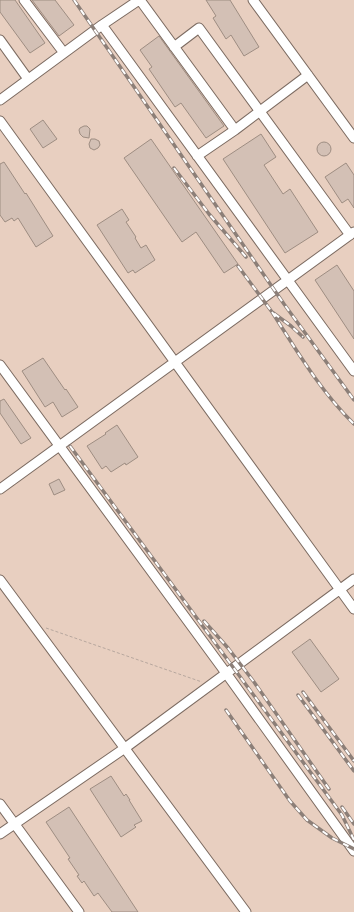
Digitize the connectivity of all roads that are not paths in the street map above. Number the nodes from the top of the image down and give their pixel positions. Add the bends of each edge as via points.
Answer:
1 (24, 0) edge
2 (139, 0) edge
3 (253, 0) edge
4 (102, 25) junction
5 (0, 40) edge
6 (174, 47) junction
7 (64, 53) junction
8 (308, 75) junction
9 (28, 79) junction
10 (0, 100) edge
11 (260, 110) junction
12 (0, 121) edge
13 (235, 130) junction
14 (354, 138) edge
15 (197, 156) junction
16 (352, 233) edge
17 (288, 280) junction
18 (175, 362) junction
19 (0, 365) edge
20 (354, 371) edge
21 (59, 446) junction
22 (0, 489) edge
23 (354, 579) edge
24 (0, 580) edge
25 (340, 589) junction
26 (354, 609) edge
27 (226, 673) junction
28 (125, 748) junction
29 (0, 804) edge
30 (14, 824) junction
31 (0, 834) edge
32 (354, 851) edge
33 (79, 912) edge
34 (246, 912) edge

1 - 7 street
2 - 4 street
2 - 6 street
3 - 8 street
4 - 7 street
4 - 15 street
5 - 9 street
6 - 11 street via 199,28
6 - 13 street
7 - 9 street
8 - 11 street
8 - 14 street
9 - 10 street
11 - 13 street
11 - 16 street
12 - 18 street
13 - 15 street
15 - 17 street
16 - 17 street
17 - 18 street
17 - 20 street
18 - 21 street
18 - 25 street
19 - 21 street
21 - 22 street
21 - 27 street
23 - 25 street
24 - 28 street
25 - 26 street
25 - 27 street
27 - 28 street
27 - 32 street
28 - 30 street
28 - 34 street
29 - 30 street
30 - 31 street
30 - 33 street

